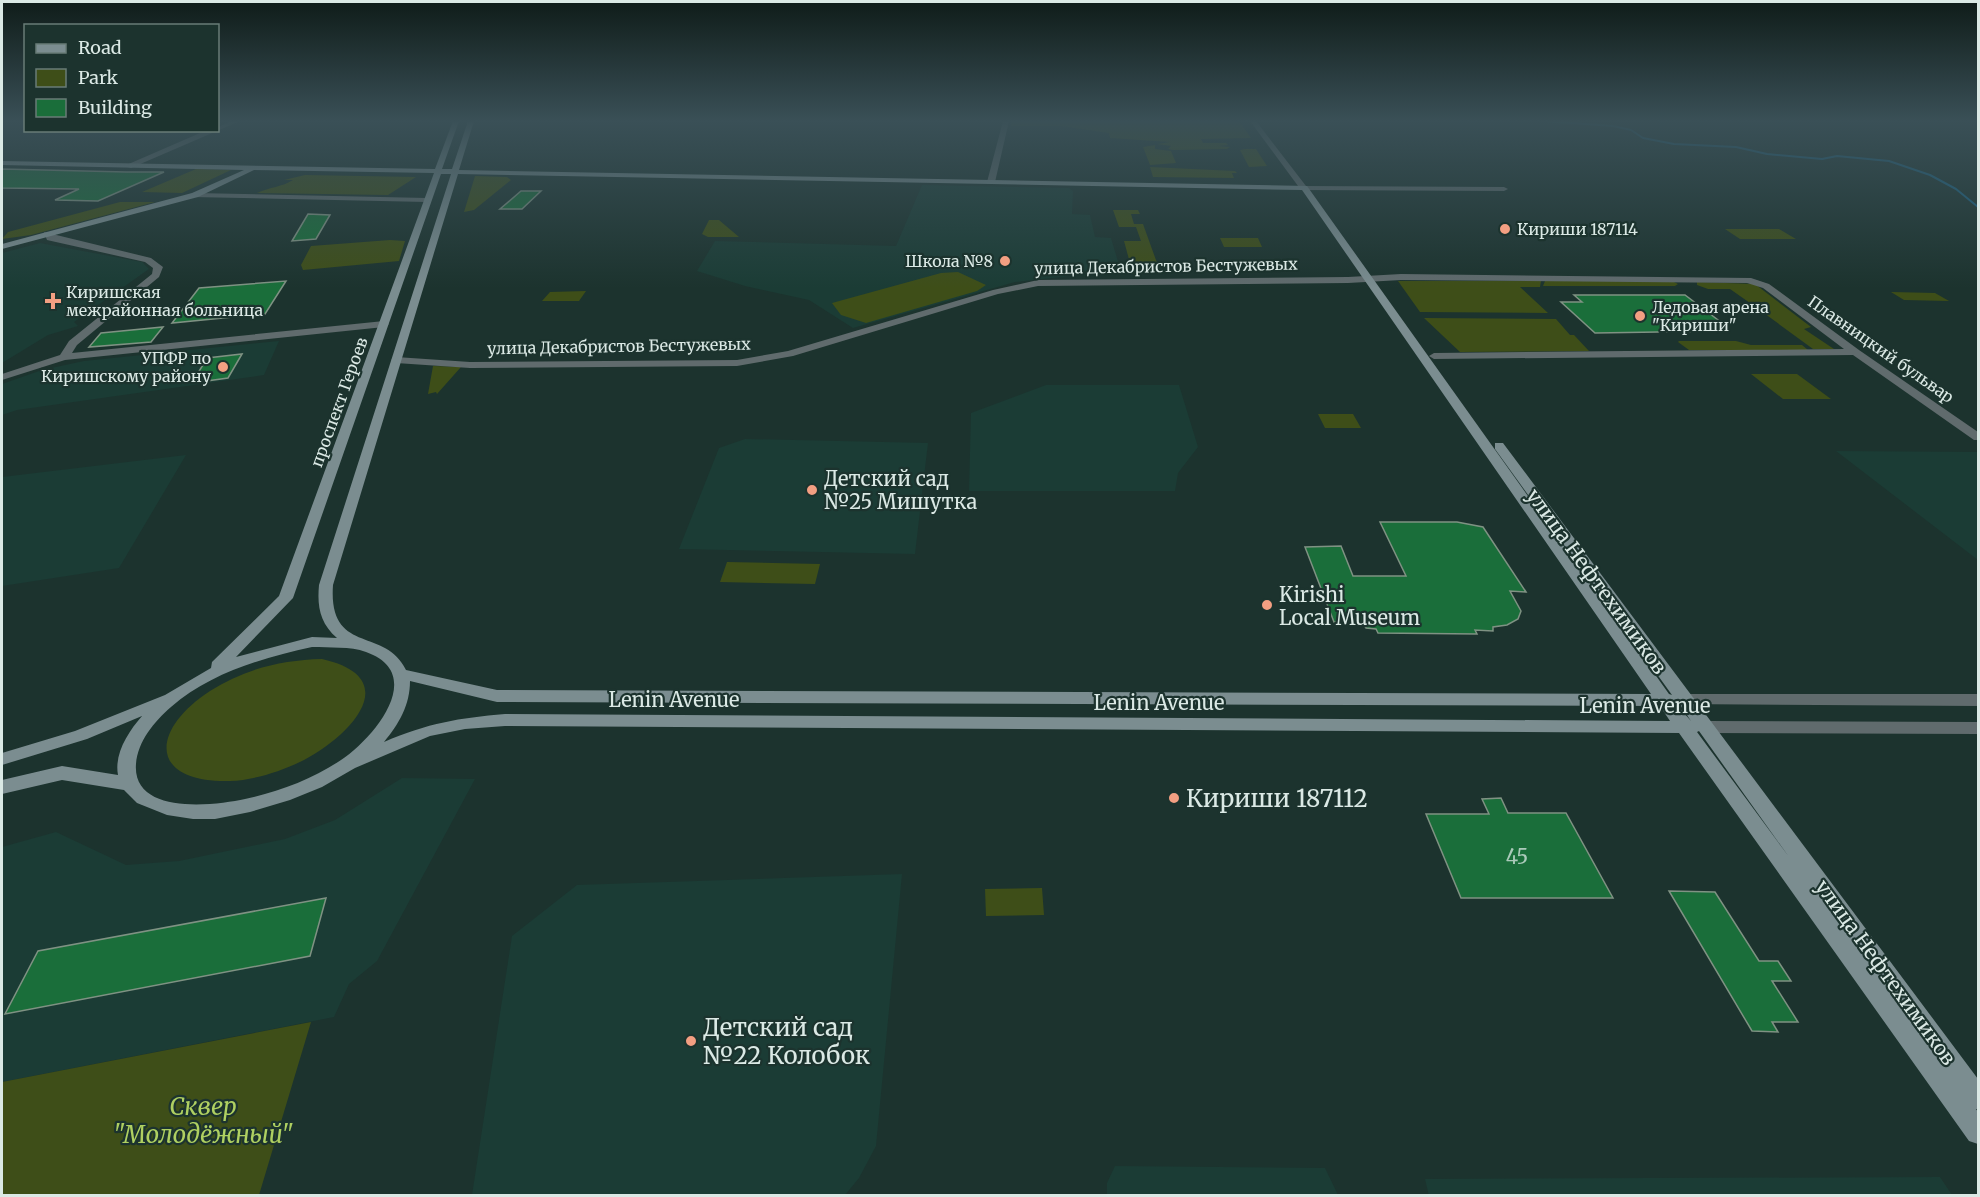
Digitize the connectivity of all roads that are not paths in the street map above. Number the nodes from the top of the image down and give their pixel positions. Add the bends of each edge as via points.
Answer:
1 (235, 177) edge
2 (434, 177) edge
3 (453, 177) edge
4 (744, 177) edge
5 (992, 177) edge
6 (1298, 177) edge
7 (1299, 177) edge
8 (991, 181) junction
9 (1306, 187) junction
10 (1504, 189) dead end
11 (195, 195) junction
12 (427, 200) junction
13 (47, 234) junction
14 (2, 246) edge
15 (1374, 279) junction
16 (1766, 286) joint
17 (384, 324) junction
18 (1855, 352) junction
19 (1434, 356) junction
20 (64, 357) junction
21 (396, 360) junction
22 (2, 377) edge
23 (1978, 437) edge
24 (355, 644) junction
25 (214, 671) junction
26 (402, 674) junction
27 (172, 697) junction
28 (1675, 700) junction
29 (1978, 700) edge
30 (1695, 727) junction
31 (1978, 728) edge
32 (2, 759) edge
33 (348, 764) junction
34 (130, 784) junction
35 (2, 787) edge
36 (1978, 1098) edge
37 (1978, 1132) edge

1 - 11 street
2 - 12 street, проспект Героев
3 - 21 street, проспект Героев
4 - 8 street
5 - 8 street
6 - 9 street
7 - 9 street
8 - 9 street
9 - 10 street
9 - 15 street
11 - 12 street
11 - 13 street
12 - 17 street, проспект Героев
13 - 14 street
13 - 20 street via 50,238 148,260 158,267 143,287 73,344
15 - 16 street, улица Декабристов Бестужевых via 1748,280
15 - 19 street, улица Нефтехимиков
15 - 21 street, улица Декабристов Бестужевых via 1038,283 789,354 737,363 470,364
15 - 28 street
16 - 18 street, Плавницкий бульвар
17 - 20 street
17 - 25 street, проспект Героев via 286,598
18 - 19 street
18 - 23 street, Плавницкий бульвар
19 - 28 street, улица Нефтехимиков
20 - 22 street
21 - 24 street, проспект Героев via 326,585 326,616
24 - 25 street via 312,642 263,652
24 - 26 street via 379,651
25 - 27 street
26 - 28 street, Lenin Avenue via 497,696
26 - 33 street via 402,701 384,733
27 - 32 street via 81,735
27 - 34 street via 142,726 127,757
28 - 29 street, Lenin Avenue
28 - 30 street, улица Нефтехимиков
30 - 31 street, Lenin Avenue
30 - 33 street, Lenin Avenue via 506,720 426,731
30 - 36 street, улица Нефтехимиков
30 - 37 street
33 - 34 street via 287,795 248,807 209,812 176,811 147,801
34 - 35 street via 62,773

